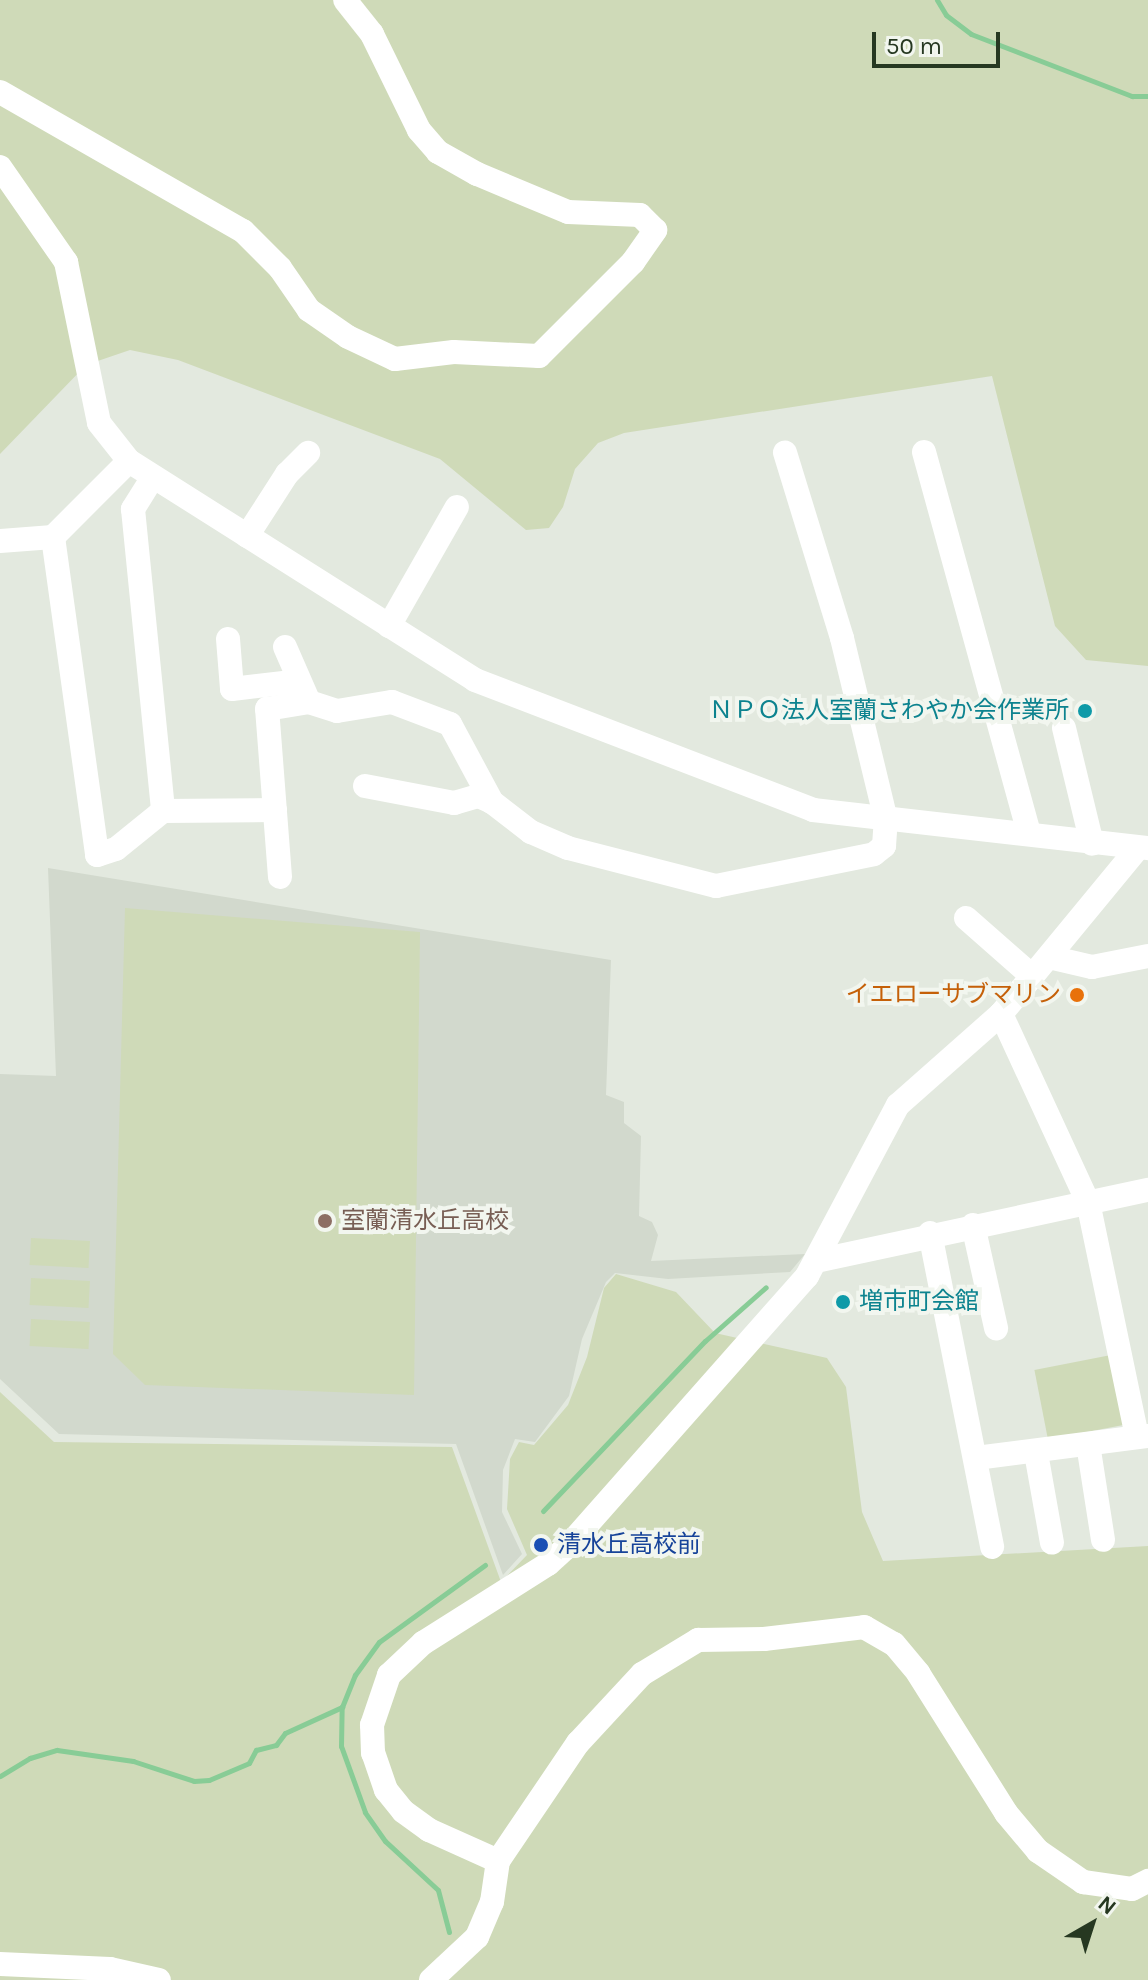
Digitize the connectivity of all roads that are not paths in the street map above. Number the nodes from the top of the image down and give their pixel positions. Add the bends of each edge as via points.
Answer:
1 (345, 0) edge
2 (0, 92) edge
3 (0, 167) edge
4 (924, 452) dead end
5 (308, 453) dead end
6 (785, 453) dead end
7 (129, 461) junction
8 (153, 477) junction
9 (457, 507) dead end
10 (247, 536) junction
11 (53, 537) junction
12 (0, 541) edge
13 (389, 626) junction
14 (228, 639) dead end
15 (285, 647) dead end
16 (304, 692) junction
17 (1064, 728) dead end
18 (365, 786) dead end
19 (492, 802) junction
20 (275, 810) junction
21 (163, 811) junction
22 (886, 820) junction
23 (1029, 834) junction
24 (1092, 844) junction
25 (1143, 848) edge
26 (280, 877) dead end
27 (966, 918) dead end
28 (1148, 956) edge
29 (1049, 957) junction
30 (1032, 976) junction
31 (1001, 1014) junction
32 (1148, 1190) edge
33 (1088, 1202) junction
34 (973, 1225) junction
35 (930, 1233) junction
36 (816, 1261) junction
37 (996, 1328) dead end
38 (1142, 1436) edge
39 (1088, 1444) junction
40 (1036, 1453) junction
41 (976, 1458) junction
42 (1103, 1540) dead end
43 (1052, 1543) dead end
44 (992, 1547) dead end
45 (498, 1861) junction
46 (1148, 1881) edge
47 (0, 1964) edge
48 (159, 1980) edge
49 (431, 1980) edge

1 - 2 street via 372,34 419,130 438,152 568,212 640,215 655,230 633,262 539,356 454,352 395,359 348,337 309,310 280,268 243,231
3 - 7 street via 66,262 99,423
4 - 23 street
5 - 10 street via 287,474
6 - 22 street via 842,638
7 - 8 street
7 - 11 street
8 - 10 street
8 - 21 street via 133,509
9 - 13 street
10 - 13 street
11 - 12 street
11 - 21 street via 97,855 116,849
13 - 22 street via 475,680 633,743 813,810
14 - 16 street via 232,689
15 - 16 street
16 - 19 street via 337,711 392,702 450,724
16 - 20 street via 267,709
17 - 24 street
18 - 19 street via 454,803 479,796
19 - 22 street via 531,832 568,848 716,886 874,854 884,846
20 - 21 street
20 - 26 street
22 - 23 street
23 - 24 street
24 - 25 street
25 - 29 street
27 - 30 street
28 - 29 street via 1092,967
29 - 30 street
30 - 31 street
31 - 33 street
31 - 36 street via 898,1105
32 - 33 street
33 - 34 street
33 - 38 street
34 - 35 street
34 - 37 street
35 - 36 street
35 - 41 street
36 - 45 street via 570,1544 529,1577 423,1643 389,1675 372,1725 373,1753 386,1790 429,1830
38 - 39 street
39 - 40 street
39 - 42 street
40 - 41 street
40 - 43 street
41 - 44 street
45 - 46 street via 578,1743 642,1674 683,1646 698,1640 764,1639 864,1627 894,1644 918,1673 1006,1813 1038,1851 1083,1882 1132,1889
45 - 49 street via 492,1902 477,1937
47 - 48 street via 110,1969

